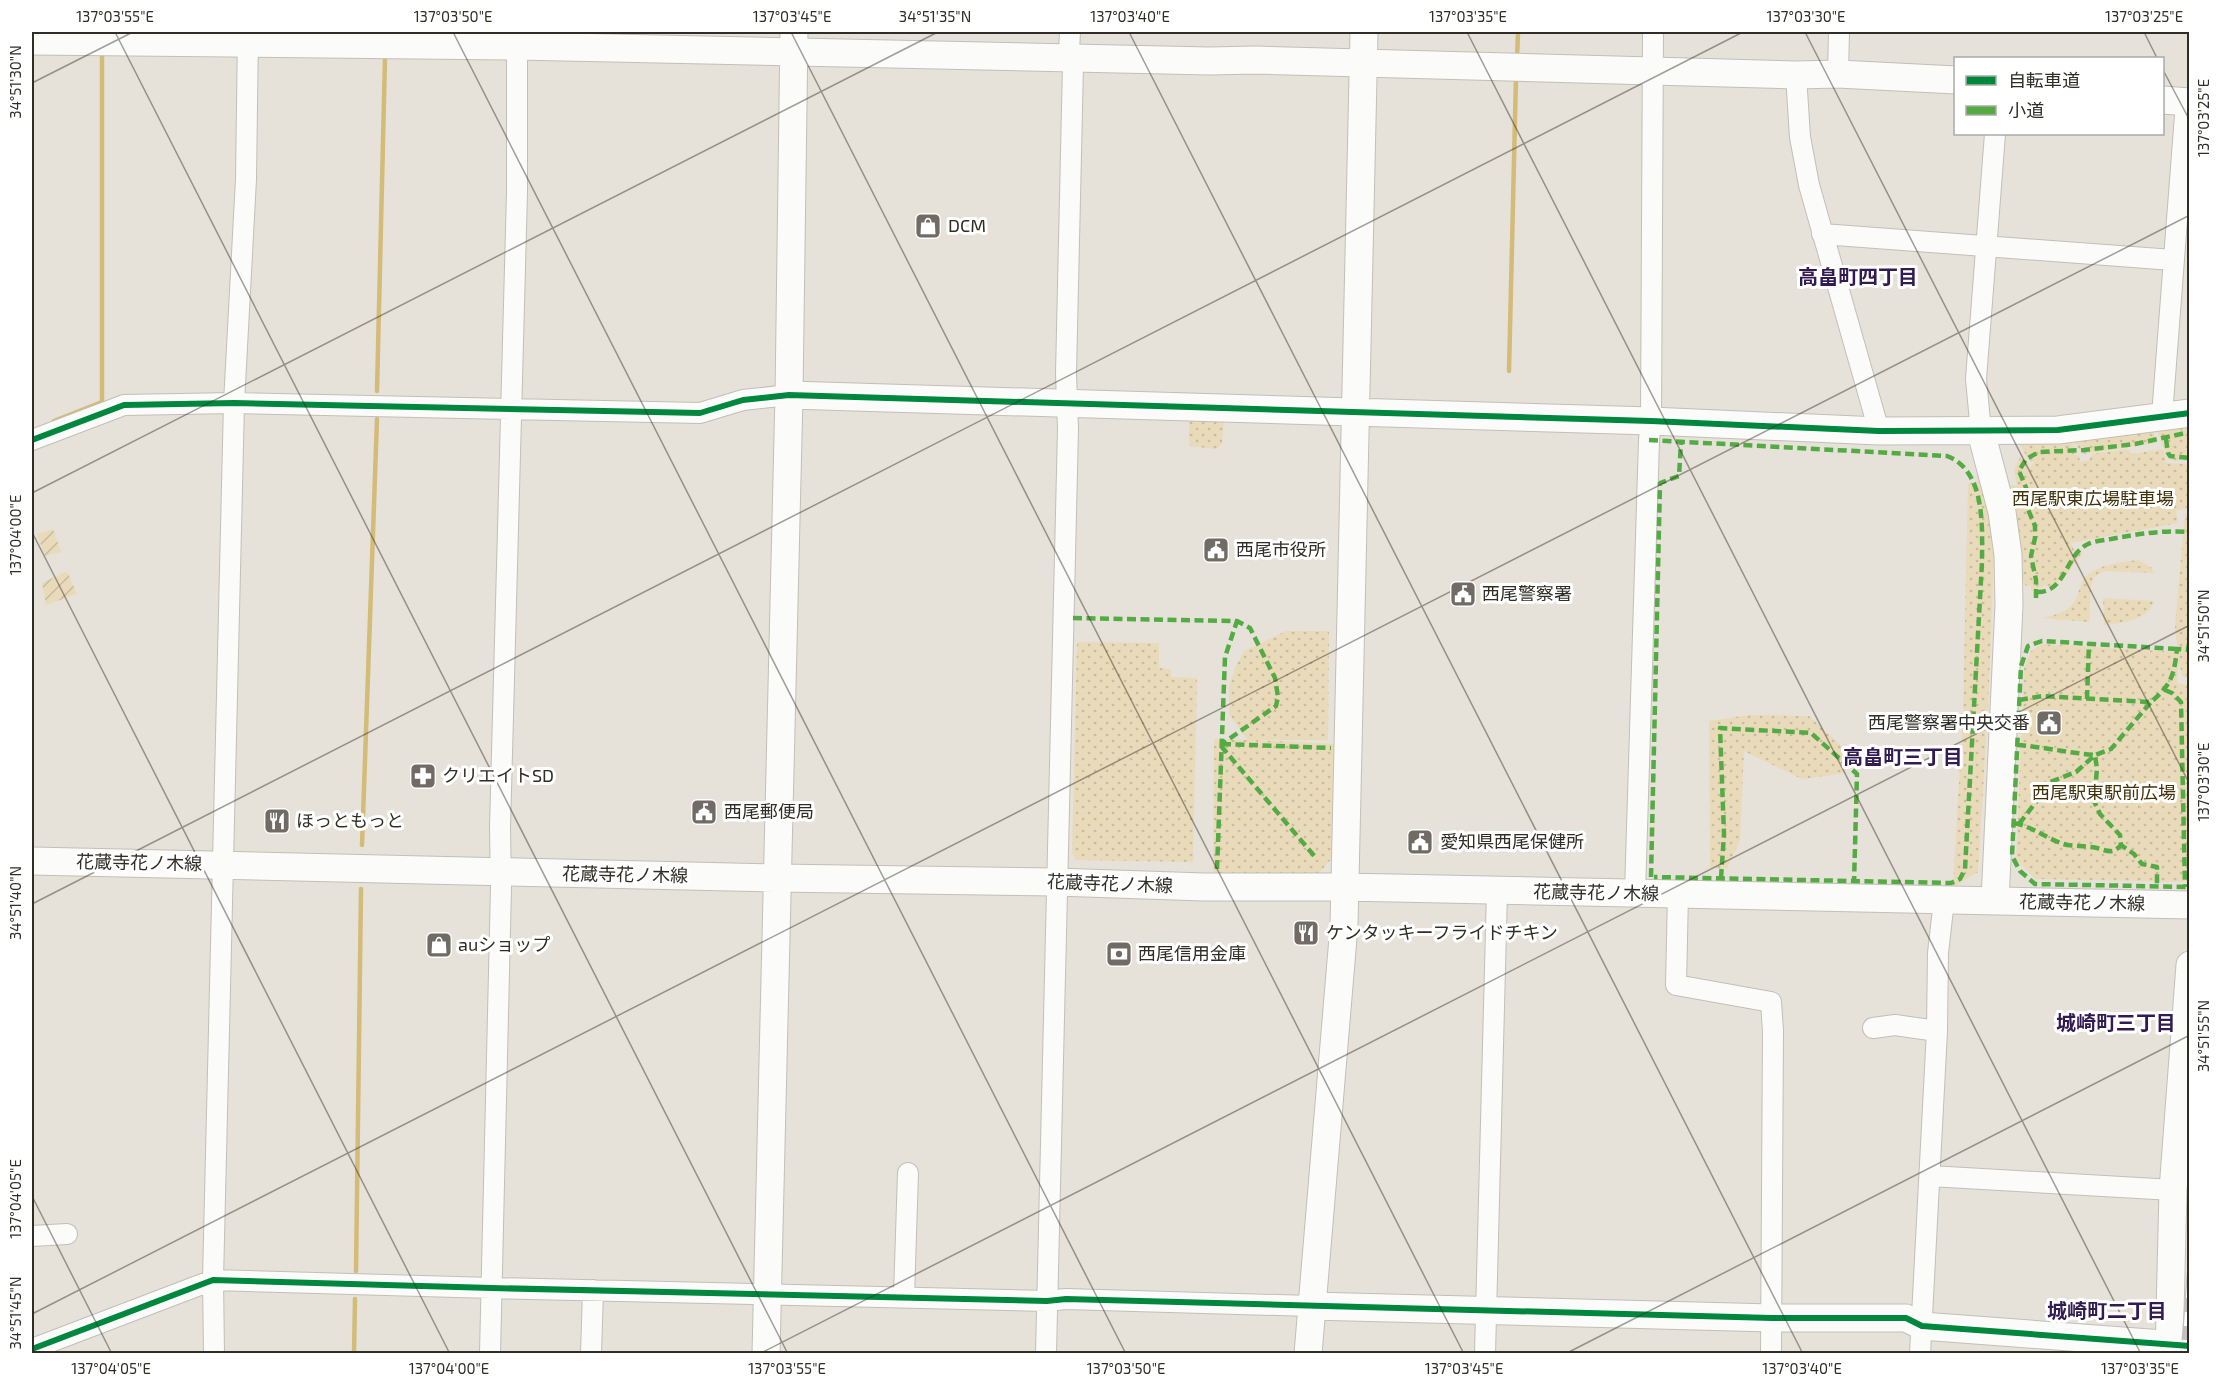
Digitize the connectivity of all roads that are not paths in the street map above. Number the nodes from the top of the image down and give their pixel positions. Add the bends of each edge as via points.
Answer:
1 (1070, 32) edge
2 (1364, 32) edge
3 (1653, 32) edge
4 (1839, 32) edge
5 (248, 37) edge
6 (32, 41) edge
7 (794, 42) edge
8 (517, 46) junction
9 (1071, 58) junction
10 (1363, 62) junction
11 (1653, 70) junction
12 (1838, 74) junction
13 (1796, 75) junction
14 (1954, 80) edge
15 (2179, 101) edge
16 (1995, 135) edge
17 (1822, 234) junction
18 (1985, 248) junction
19 (2173, 260) junction
20 (789, 395) junction
21 (234, 403) junction
22 (1067, 403) junction
23 (510, 408) junction
24 (1356, 412) junction
25 (2190, 413) edge
26 (2162, 416) junction
27 (1652, 421) junction
28 (1879, 431) junction
29 (1981, 432) junction
30 (32, 440) edge
31 (32, 861) edge
32 (224, 865) junction
33 (500, 872) junction
34 (776, 878) junction
35 (1056, 882) junction
36 (1345, 888) junction
37 (1497, 891) junction
38 (1635, 894) junction
39 (1678, 894) junction
40 (1944, 900) junction
41 (1995, 901) junction
42 (2190, 905) edge
43 (2190, 965) edge
44 (1873, 1028) dead end
45 (1937, 1030) junction
46 (908, 1173) dead end
47 (1930, 1176) junction
48 (2173, 1190) junction
49 (67, 1234) dead end
50 (32, 1236) edge
51 (213, 1280) junction
52 (492, 1288) junction
53 (593, 1290) junction
54 (766, 1294) junction
55 (904, 1296) junction
56 (1047, 1301) junction
57 (1311, 1306) junction
58 (1486, 1309) junction
59 (1772, 1318) junction
60 (1922, 1326) junction
61 (2176, 1348) edge
62 (32, 1349) edge
63 (214, 1353) edge
64 (490, 1353) edge
65 (591, 1353) edge
66 (765, 1353) edge
67 (1046, 1353) edge
68 (1308, 1353) edge
69 (1485, 1353) edge
70 (1771, 1353) edge
71 (1920, 1353) edge

1 - 9 street
2 - 10 street
3 - 11 street
4 - 12 street
5 - 6 street
5 - 8 street
5 - 21 street via 246,179
7 - 8 street
7 - 9 street
7 - 20 street
8 - 23 street
9 - 10 street
9 - 22 street
10 - 11 street
10 - 24 street
11 - 13 street
11 - 27 street
12 - 13 street
12 - 14 street
13 - 17 street via 1800,137
15 - 19 street
16 - 18 street
17 - 18 street
17 - 28 street
18 - 19 street
18 - 29 street via 1976,380
19 - 26 street
20 - 22 street
20 - 23 street via 743,400 700,413
20 - 34 street
21 - 23 street
21 - 30 street via 124,405
21 - 32 street
22 - 24 street
22 - 35 street
23 - 33 street
24 - 27 street
24 - 36 street
25 - 26 street
26 - 29 street via 2058,430
27 - 28 street
27 - 38 street
28 - 29 street
29 - 41 street via 2002,512 2008,555
31 - 32 street, 花蔵寺花ノ木線
32 - 33 street, 花蔵寺花ノ木線
32 - 51 street
33 - 34 street, 花蔵寺花ノ木線
33 - 52 street
34 - 35 street, 花蔵寺花ノ木線
34 - 54 street
35 - 36 street, 花蔵寺花ノ木線
35 - 56 street
36 - 37 street, 花蔵寺花ノ木線
36 - 57 street
37 - 38 street, 花蔵寺花ノ木線
37 - 58 street
38 - 39 street, 花蔵寺花ノ木線
39 - 40 street, 花蔵寺花ノ木線
39 - 59 street via 1676,985 1771,1002
40 - 41 street, 花蔵寺花ノ木線
40 - 45 street via 1938,953
41 - 42 street, 花蔵寺花ノ木線
43 - 48 street
44 - 45 street via 1895,1025
45 - 47 street
46 - 55 street
47 - 48 street
47 - 60 street
48 - 61 street
49 - 50 street
51 - 52 street
51 - 62 street
51 - 63 street
52 - 53 street
52 - 64 street
53 - 54 street
53 - 65 street
54 - 55 street
54 - 66 street
55 - 56 street
56 - 57 street
56 - 67 street
57 - 58 street
57 - 68 street
58 - 59 street
58 - 69 street
59 - 60 street via 1906,1318
59 - 70 street
60 - 61 street
60 - 71 street

